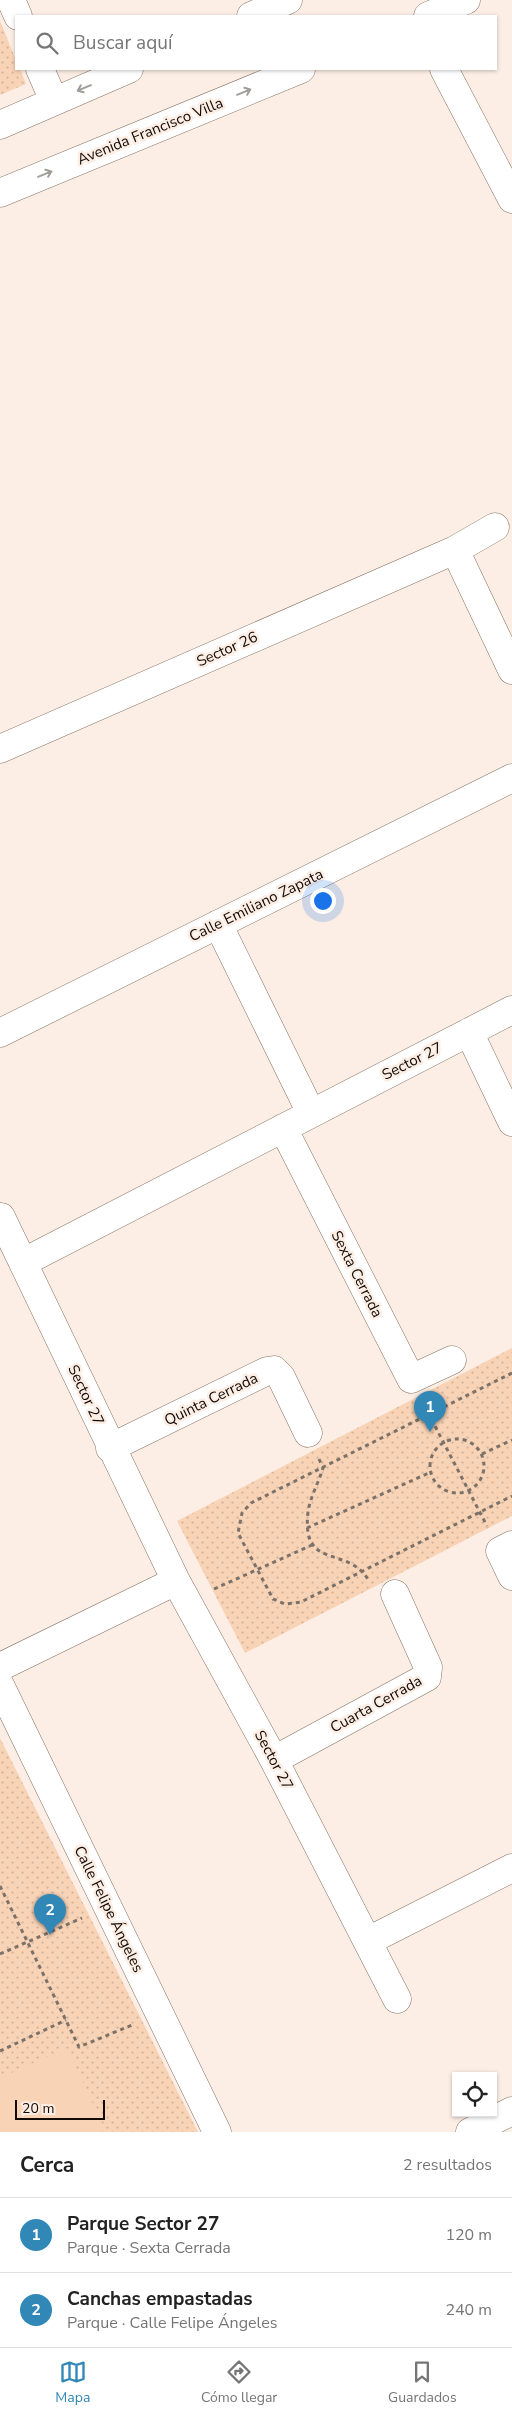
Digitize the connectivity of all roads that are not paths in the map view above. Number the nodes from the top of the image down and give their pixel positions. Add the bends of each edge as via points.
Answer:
1 (11, 0) edge
2 (288, 0) edge
3 (466, 0) edge
4 (18, 15) edge
5 (252, 15) edge
6 (430, 15) edge
7 (40, 70) edge
8 (127, 70) edge
9 (299, 70) edge
10 (445, 70) edge
11 (54, 101) junction
12 (0, 125) edge
13 (0, 193) edge
14 (512, 199) edge
15 (495, 527) dead end
16 (454, 550) junction
17 (512, 670) edge
18 (0, 749) edge
19 (512, 778) edge
20 (218, 924) junction
21 (512, 1010) edge
22 (469, 1032) junction
23 (0, 1033) edge
24 (311, 1113) junction
25 (512, 1122) edge
26 (283, 1128) junction
27 (1, 1217) edge
28 (24, 1262) junction
29 (452, 1360) dead end
30 (308, 1433) road end
31 (110, 1448) junction
32 (506, 1548) edge
33 (512, 1576) edge
34 (182, 1591) junction
35 (395, 1594) road end
36 (0, 1667) edge
37 (0, 1685) edge
38 (274, 1760) junction
39 (512, 1868) edge
40 (368, 1940) junction
41 (397, 1999) dead end
42 (512, 2111) edge
43 (217, 2132) edge
44 (470, 2132) edge

1 - 4 street
2 - 5 street
3 - 6 street
7 - 11 street
8 -> 11 street
13 -> 9 street, Avenida Francisco Villa
10 - 14 street
11 - 12 street
15 - 16 street, Sector 26
16 - 17 street
16 - 18 street, Sector 26
19 - 20 street, Calle Emiliano Zapata
20 - 23 street, Calle Emiliano Zapata
20 - 24 street
21 - 22 street, Sector 27
22 - 24 street, Sector 27
22 - 25 street
24 - 26 street, Sector 27
26 - 28 street, Sector 27
26 - 29 street, Sexta Cerrada via 411,1379
27 - 28 street, Sector 27
28 - 31 street, Sector 27
30 - 31 street, Quinta Cerrada via 281,1377 274,1370
31 - 34 street, Sector 27
32 - 33 street
34 - 36 street
34 - 38 street, Sector 27
35 - 38 street, Cuarta Cerrada via 428,1667 427,1677
37 - 43 street, Calle Felipe Ángeles
38 - 40 street, Sector 27
39 - 40 street
40 - 41 street, Sector 27
42 - 44 street

